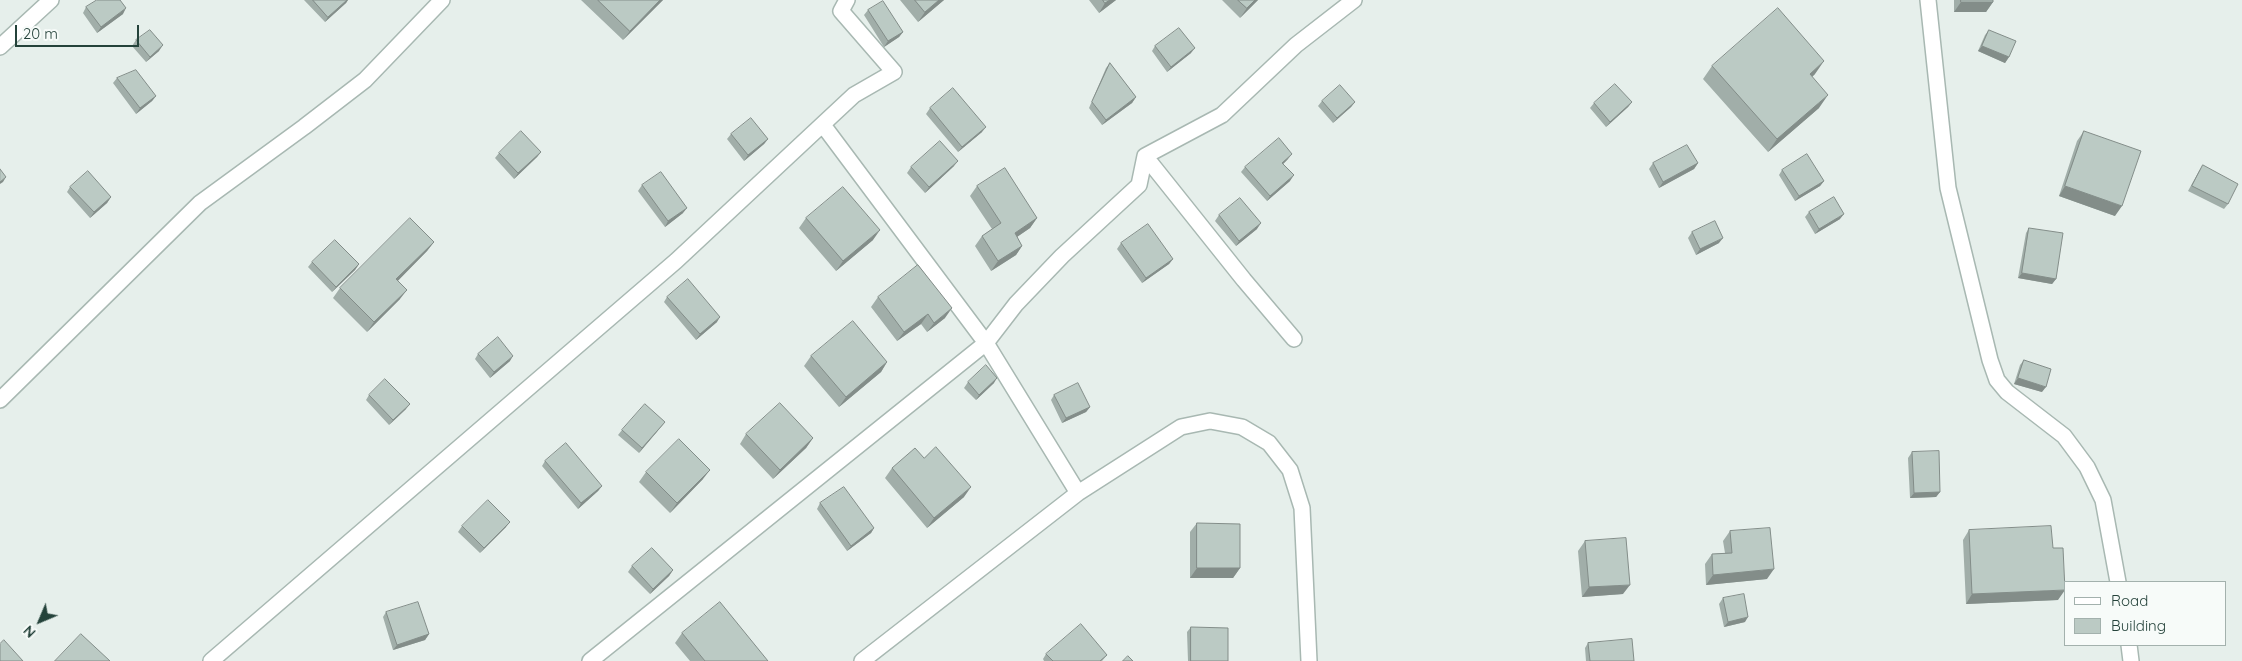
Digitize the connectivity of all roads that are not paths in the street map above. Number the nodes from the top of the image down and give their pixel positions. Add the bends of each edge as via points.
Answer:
1 (51, 0) edge
2 (442, 0) edge
3 (847, 0) edge
4 (1354, 0) edge
5 (1928, 0) edge
6 (0, 47) edge
7 (823, 126) junction
8 (1145, 156) junction
9 (1294, 339) dead end
10 (986, 342) junction
11 (0, 400) edge
12 (1078, 494) junction
13 (2118, 581) edge
14 (2129, 646) edge
15 (211, 661) edge
16 (590, 661) edge
17 (862, 661) edge
18 (1309, 661) edge
19 (2131, 661) edge

1 - 6 street
2 - 11 street via 365,80 200,203
3 - 7 street via 841,11 894,72 854,96
4 - 8 street via 1296,45 1222,114
5 - 13 street via 1948,188 1990,360 1997,380 2007,392 2064,436 2087,467 2103,500
7 - 10 street
7 - 15 street via 676,261
8 - 9 street
8 - 10 street via 1139,185 1062,256 1016,304
10 - 12 street
10 - 16 street
12 - 17 street
12 - 18 street via 1181,427 1210,422 1242,427 1269,443 1290,470 1302,508
14 - 19 street

